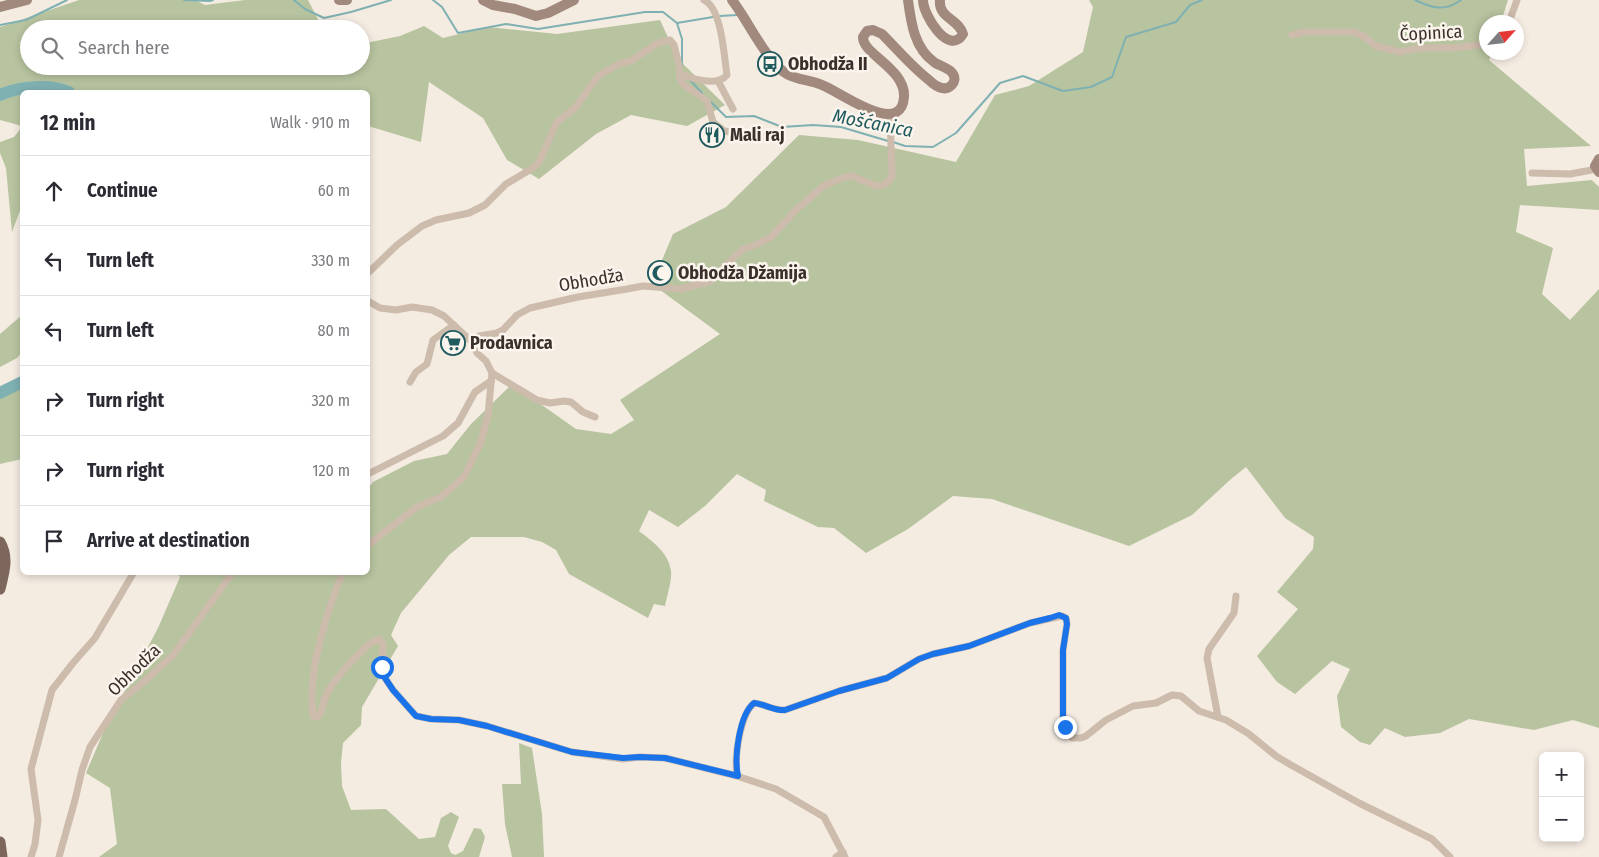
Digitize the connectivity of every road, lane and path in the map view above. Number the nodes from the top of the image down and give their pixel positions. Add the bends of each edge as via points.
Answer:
1 (26, 0) edge
2 (339, 0) edge
3 (347, 0) edge
4 (483, 0) edge
5 (574, 0) edge
6 (704, 0) edge
7 (732, 0) edge
8 (908, 0) edge
9 (923, 0) edge
10 (940, 0) edge
11 (1517, 0) edge
12 (0, 7) edge
13 (1511, 15) edge
14 (1292, 35) dead end
15 (1479, 45) edge
16 (680, 74) junction
17 (718, 81) junction
18 (733, 109) dead end
19 (890, 115) junction
20 (780, 139) dead end
21 (1598, 167) edge
22 (1532, 173) dead end
23 (370, 271) edge
24 (370, 302) edge
25 (454, 326) junction
26 (472, 342) junction
27 (492, 373) junction
28 (491, 381) junction
29 (410, 382) dead end
30 (595, 417) dead end
31 (370, 473) edge
32 (0, 542) edge
33 (370, 543) edge
34 (132, 575) edge
35 (231, 575) edge
36 (342, 575) edge
37 (0, 589) edge
38 (1236, 596) dead end
39 (1218, 717) junction
40 (738, 776) junction
41 (0, 842) edge
42 (842, 855) edge
43 (2, 857) edge
44 (31, 857) edge
45 (59, 857) edge
46 (1450, 857) edge

1 - 12 main road
2 - 3 main road
4 - 5 main road via 536,16 548,14
6 - 17 street via 715,11 721,37 727,75
7 - 19 main road via 769,56 789,76 822,84 878,114
8 - 19 main road via 917,42 932,61 952,72 955,80 952,86 942,89 927,79 882,34 868,31 862,37 864,45 888,65 901,83 904,95 901,107
9 - 10 main road via 928,19 934,27 946,38 957,40 963,34 962,30 943,13
11 - 13 street
14 - 15 street, Čopinica via 1354,32 1376,46 1400,52
16 - 17 street
16 - 20 street via 684,85 707,101 713,122 724,130
16 - 23 street via 674,44 670,40 658,43 631,61 598,76 576,107 557,122 539,162 533,168 506,184 486,205 422,226
17 - 18 street
19 - 26 street, Obhodža via 892,176 889,181 876,186 852,176 825,186 798,208 771,237 743,249 712,281 682,289 643,286 530,308 517,315 503,330 479,336
21 - 22 street via 1570,174
24 - 25 street via 380,308 432,310
25 - 26 street
25 - 29 street via 433,340 427,364 416,372
26 - 27 street
27 - 28 street
27 - 30 street via 537,400 571,402
28 - 31 street via 475,392 451,430
28 - 33 street via 482,442 464,477 441,497 417,507
32 - 37 main road via 6,558
34 - 44 street via 95,638 52,690 31,769 38,820
35 - 45 street, Obhodža via 174,654 121,700 90,747
36 - 40 street via 329,608 317,656 312,704 316,717 327,693 348,665 373,640 379,639 383,644 385,678 416,716 487,726 572,752 623,758 665,758
38 - 39 street via 1234,613 1209,649 1207,658
39 - 40 street via 1200,711 1177,695 1156,703 1126,708 1086,736 1072,738 1063,721 1063,650 1067,624 1066,618 1059,615 969,646 933,654 887,678 845,688 785,710 778,711 754,703 741,727 735,765
39 - 46 street via 1249,734 1291,765 1432,839
40 - 42 street via 776,789 818,813 827,822
41 - 43 main road

